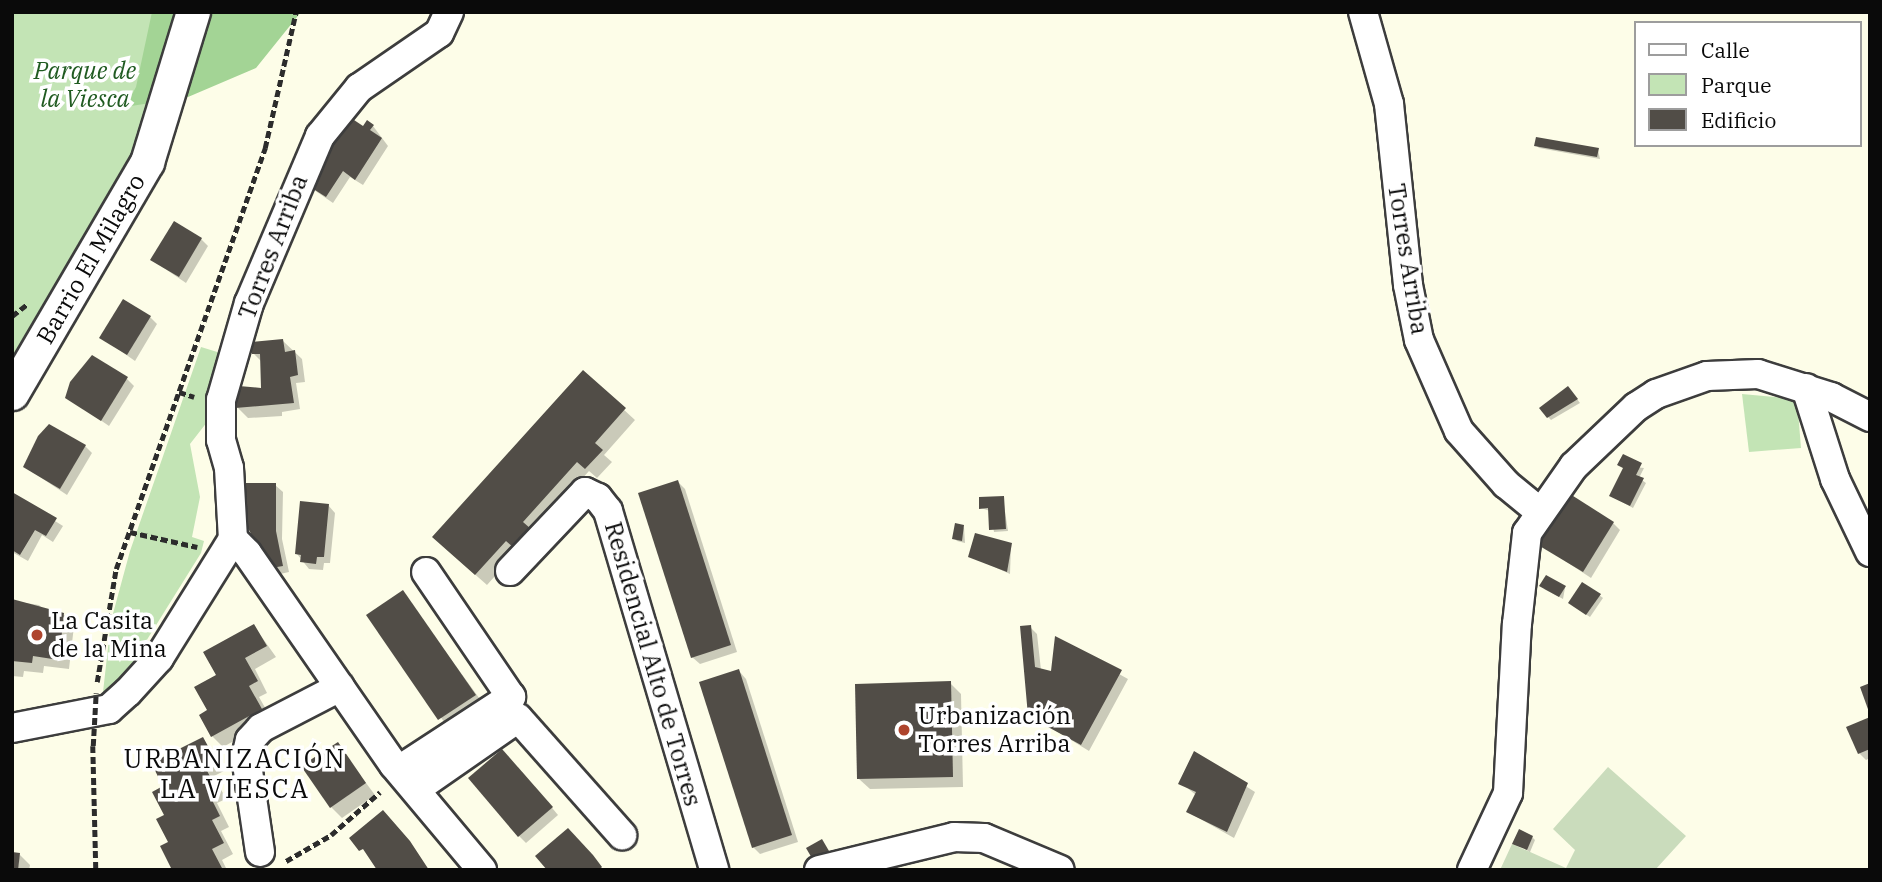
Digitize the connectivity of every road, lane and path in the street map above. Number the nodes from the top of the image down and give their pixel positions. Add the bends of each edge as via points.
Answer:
1 (193, 12) edge
2 (296, 12) edge
3 (449, 12) edge
4 (1363, 12) edge
5 (1806, 388) junction
6 (12, 393) edge
7 (1870, 417) edge
8 (1539, 511) junction
9 (130, 532) junction
10 (229, 545) junction
11 (1870, 552) edge
12 (510, 570) dead end
13 (426, 572) dead end
14 (340, 687) junction
15 (12, 727) edge
16 (406, 778) junction
17 (622, 835) dead end
18 (271, 858) joint
19 (96, 870) edge
20 (482, 870) edge
21 (714, 870) edge
22 (819, 870) edge
23 (1059, 870) edge
24 (1472, 870) edge

1 - 6 street, Barrio El Milagro via 147,162
2 - 9 path via 265,148
3 - 10 street, Torres Arriba via 431,40 359,88 338,110 320,136 274,235 221,400
4 - 8 street, Torres Arriba via 1389,104 1408,285 1419,340 1459,430 1506,484
5 - 7 street
5 - 8 street via 1758,374 1732,374 1707,376 1656,394 1606,434
5 - 11 street via 1835,479
8 - 24 street via 1527,533 1521,565 1508,793
9 - 10 path
9 - 19 path, bridge via 103,627 96,693
10 - 14 street via 247,553
10 - 15 street via 139,682 109,709
12 - 21 street, Residencial Alto de Torres via 585,492 598,498 608,511
13 - 16 street via 511,696
14 - 16 street
14 - 18 street via 261,728 250,740 246,757
16 - 17 street via 518,718
16 - 18 path via 331,835
16 - 20 street
22 - 23 street via 954,836 984,838

